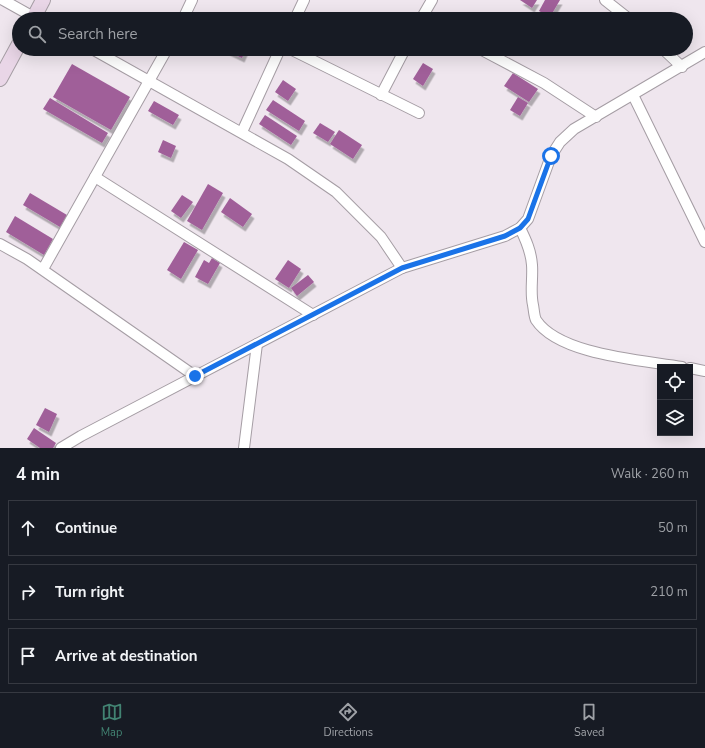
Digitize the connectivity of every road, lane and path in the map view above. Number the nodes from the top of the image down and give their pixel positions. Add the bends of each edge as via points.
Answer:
1 (3, 0) edge
2 (43, 0) edge
3 (192, 0) edge
4 (304, 0) edge
5 (432, 0) edge
6 (605, 0) edge
7 (24, 12) edge
8 (38, 12) edge
9 (186, 12) edge
10 (298, 12) edge
11 (425, 12) edge
12 (620, 12) edge
13 (705, 52) edge
14 (12, 56) edge
15 (105, 56) edge
16 (163, 56) edge
17 (277, 56) edge
18 (304, 56) edge
19 (401, 56) edge
20 (493, 56) edge
21 (671, 56) edge
22 (682, 66) junction
23 (0, 79) edge
24 (150, 81) junction
25 (382, 94) junction
26 (633, 95) junction
27 (419, 113) dead end
28 (596, 117) junction
29 (242, 132) junction
30 (95, 177) junction
31 (520, 228) junction
32 (705, 242) edge
33 (0, 244) edge
34 (402, 268) junction
35 (43, 269) junction
36 (313, 315) junction
37 (257, 344) junction
38 (665, 364) edge
39 (693, 369) edge
40 (705, 371) edge
41 (195, 376) junction
42 (61, 448) edge
43 (244, 448) edge

1 - 7 street
2 - 8 main road
3 - 9 street
4 - 10 street
5 - 11 street
6 - 12 street
13 - 22 street
14 - 23 main road
15 - 24 street
16 - 24 street
17 - 29 street
18 - 25 street
19 - 25 street
20 - 28 street via 544,83
21 - 22 street
22 - 26 street
24 - 29 street
24 - 30 street
25 - 27 street
26 - 28 street
26 - 32 street
28 - 31 street via 574,129 560,142 551,156 528,219
29 - 34 street via 336,192 381,237
30 - 35 street
30 - 36 street
31 - 34 street via 505,236
31 - 38 street via 528,245 532,266 531,298 536,319 545,329 561,341 589,351
33 - 35 street
34 - 36 street
35 - 41 street
36 - 37 street
37 - 41 street
37 - 43 street
39 - 40 street
41 - 42 street

